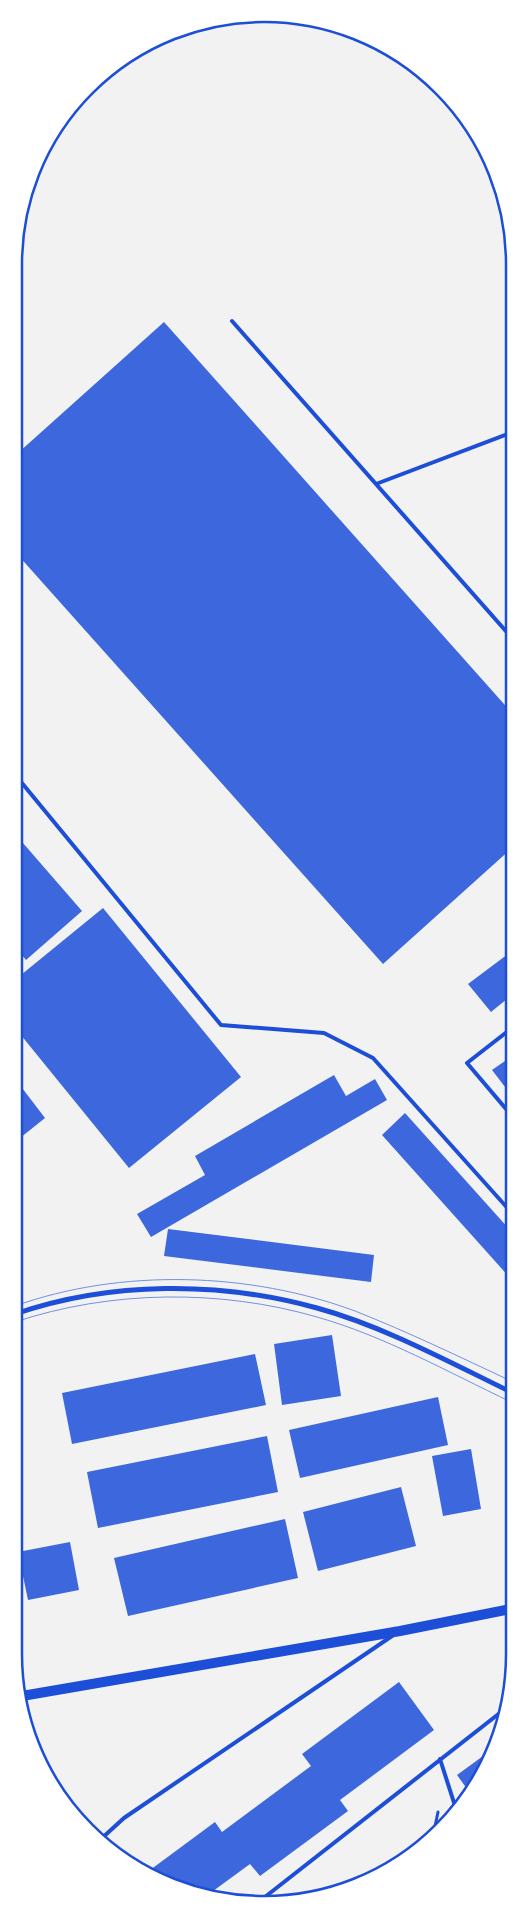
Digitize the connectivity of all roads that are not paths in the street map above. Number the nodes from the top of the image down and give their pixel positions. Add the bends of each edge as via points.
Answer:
1 (232, 321) dead end
2 (506, 435) edge
3 (376, 484) junction
4 (506, 631) edge
5 (22, 783) edge
6 (506, 1033) edge
7 (506, 1109) edge
8 (506, 1206) edge
9 (22, 1312) edge
10 (506, 1390) edge
11 (506, 1610) edge
12 (400, 1631) junction
13 (26, 1695) edge
14 (499, 1714) edge
15 (440, 1759) junction
16 (454, 1804) edge
17 (105, 1836) edge
18 (266, 1896) edge

1 - 3 lane
2 - 3 lane
3 - 4 lane
5 - 8 lane via 221,1025 324,1033 373,1058
6 - 7 lane via 467,1063
9 - 10 street via 61,1300 126,1291 193,1289 255,1295 318,1308 352,1320
11 - 12 main road
12 - 13 main road
12 - 17 lane via 124,1818
14 - 15 lane
15 - 16 lane
15 - 18 lane

